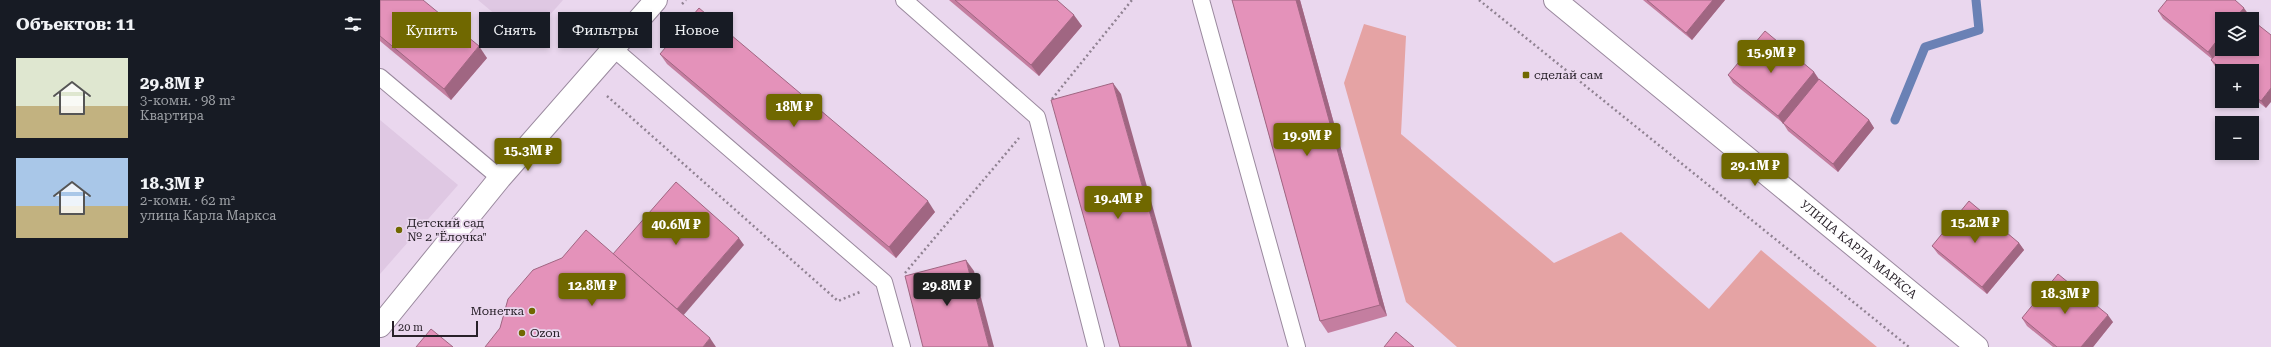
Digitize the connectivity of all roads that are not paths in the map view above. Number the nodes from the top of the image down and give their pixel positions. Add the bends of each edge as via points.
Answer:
1 (656, 0) edge
2 (904, 0) edge
3 (1201, 0) edge
4 (1555, 0) edge
5 (614, 49) junction
6 (380, 77) edge
7 (500, 178) junction
8 (380, 326) edge
9 (902, 347) edge
10 (1096, 347) edge
11 (1296, 347) edge
12 (1977, 347) edge

1 - 5 street
2 - 10 lane via 1037,117
3 - 11 lane
4 - 12 street, УЛИЦА КАРЛА МАРКСА
5 - 7 street
5 - 9 lane via 884,282
6 - 7 lane
7 - 8 street

